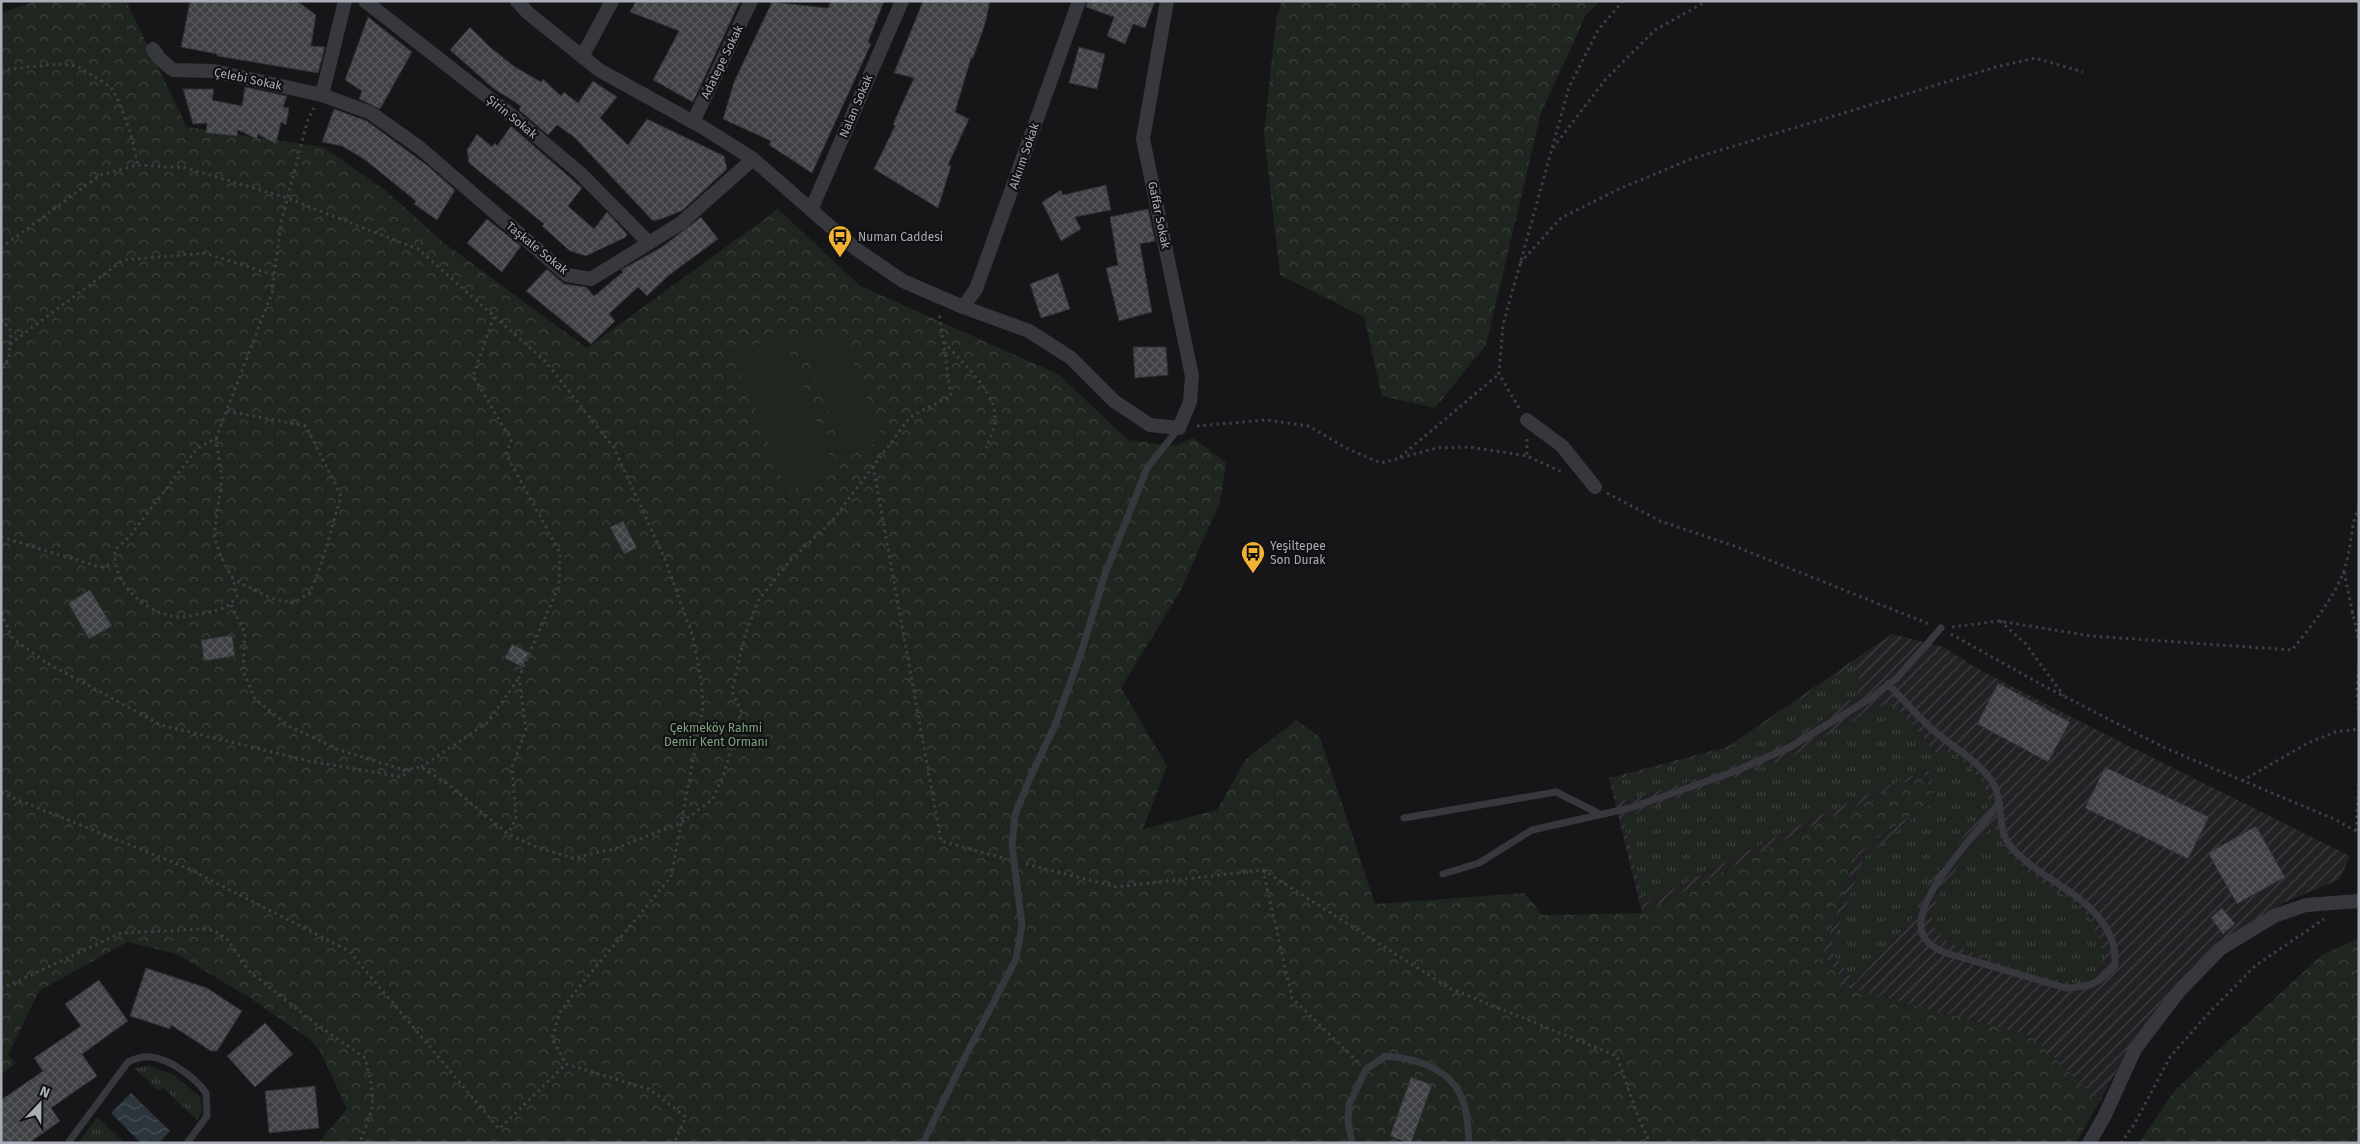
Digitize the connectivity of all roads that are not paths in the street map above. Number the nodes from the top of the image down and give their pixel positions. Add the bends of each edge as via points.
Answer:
1 (330, 1) edge
2 (365, 1) edge
3 (517, 1) edge
4 (612, 1) edge
5 (751, 1) edge
6 (902, 1) edge
7 (1079, 1) edge
8 (1167, 1) edge
9 (345, 2) edge
10 (153, 49) dead end
11 (582, 58) junction
12 (322, 95) junction
13 (693, 122) junction
14 (753, 159) junction
15 (811, 210) junction
16 (649, 243) junction
17 (963, 307) junction
18 (1527, 420) road end
19 (1179, 428) junction
20 (1595, 487) road end
21 (1941, 628) road end
22 (1888, 684) junction
23 (1998, 804) junction
24 (1600, 814) junction
25 (1404, 818) dead end
26 (1443, 874) dead end
27 (2359, 901) edge
28 (68, 1143) edge
29 (187, 1143) edge
30 (923, 1143) edge
31 (1352, 1143) edge
32 (1469, 1143) edge
33 (2089, 1143) edge

1 - 9 street
2 - 16 street, Şirin Sokak via 580,173
3 - 11 street
4 - 11 street
5 - 13 street, Adatepe Sokak
6 - 15 street, Nalan Sokak
7 - 17 street, Alkıım Sokak via 976,289
8 - 19 street, Gaffar Sokak via 1143,139 1192,376 1190,402
9 - 12 street
10 - 12 street, Çelebi Sokak via 173,70 214,71
11 - 13 street
12 - 16 street, Taşkale Sokak via 371,113 420,148 568,275 591,279
13 - 14 street
14 - 15 street
14 - 16 street, Taşkale Sokak via 681,223
15 - 17 street via 856,249 903,281
17 - 19 street via 1029,331 1071,358 1114,401 1150,425
18 - 20 street via 1562,446
19 - 30 lane via 1148,468 1105,574 1055,725 1016,815 1012,845 1022,925 1016,959
21 - 22 lane
22 - 23 lane via 1933,730 1977,764 1992,782
22 - 24 lane via 1871,698 1790,747 1736,771 1630,808
23 - 23 lane via 2004,834 2011,847 2103,921 2114,944 2115,965 2105,977 2087,987 2066,988 1943,952 1926,941 1921,928 1921,914 1932,891
24 - 25 lane via 1556,792
24 - 26 lane via 1532,830 1479,863
27 - 33 street via 2306,905 2274,916 2220,949 2180,990 2135,1049
28 - 29 lane via 128,1062 140,1056 166,1062 191,1077 206,1093 206,1116
31 - 32 lane via 1349,1105 1366,1069 1386,1056 1428,1064 1446,1075 1458,1089 1465,1106

